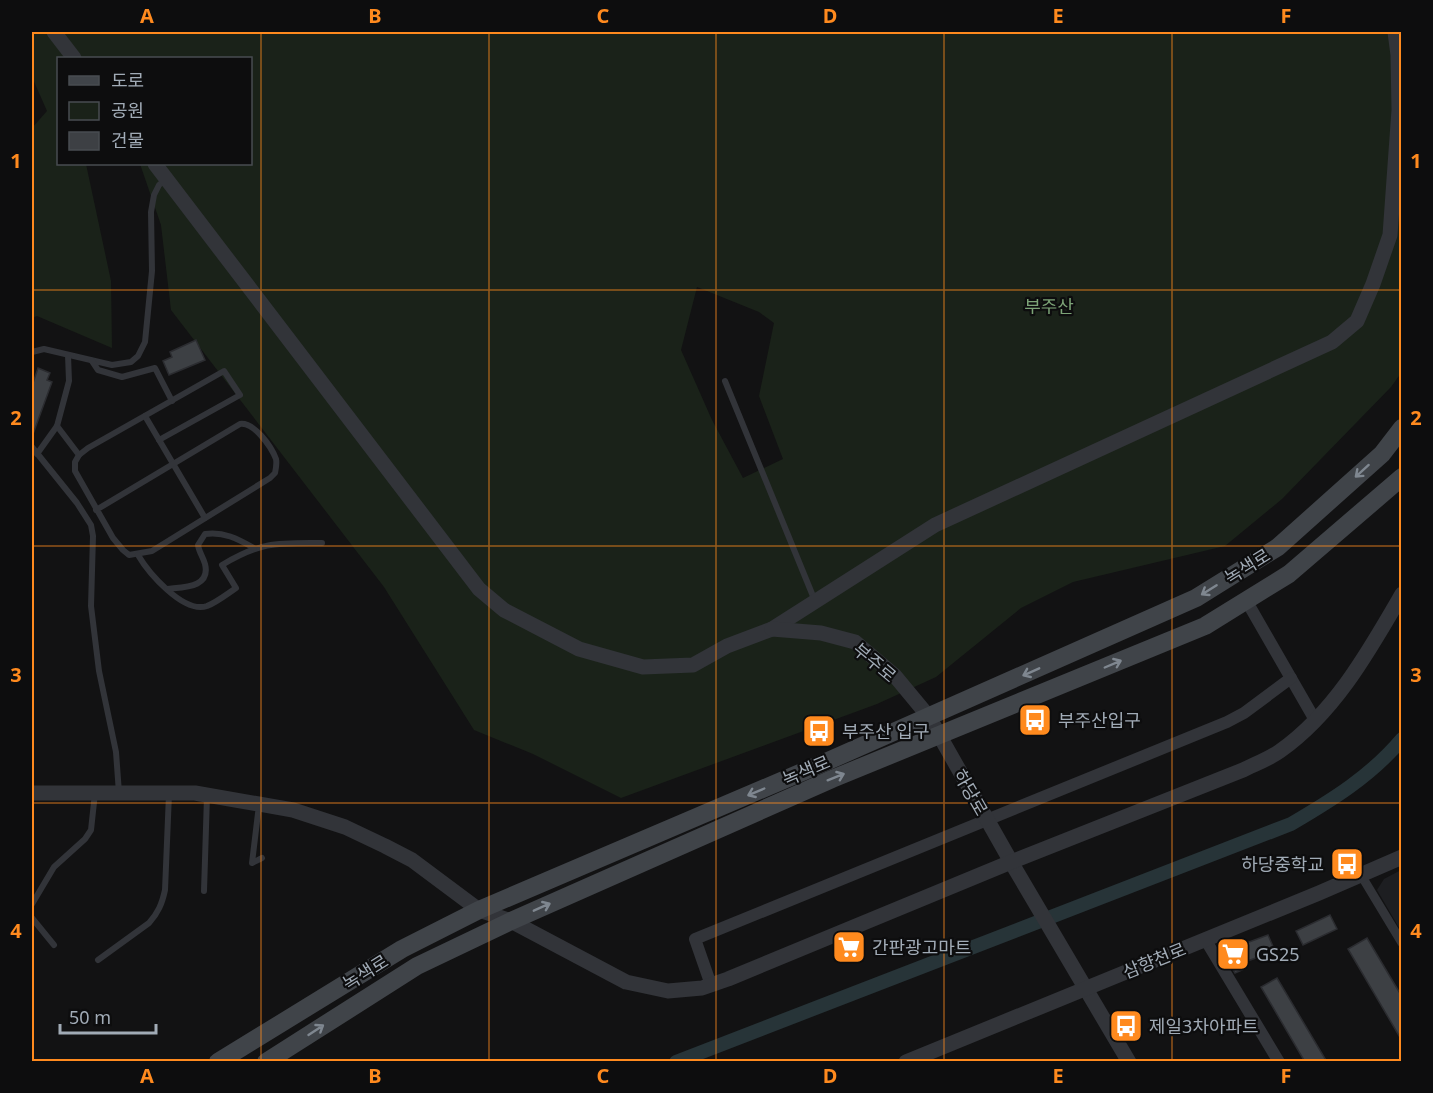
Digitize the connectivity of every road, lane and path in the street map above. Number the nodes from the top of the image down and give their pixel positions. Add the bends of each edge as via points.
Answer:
1 (54, 32) edge
2 (1395, 32) edge
3 (73, 57) edge
4 (156, 165) edge
5 (166, 179) junction
6 (32, 352) edge
7 (68, 355) junction
8 (92, 362) junction
9 (725, 381) dead end
10 (172, 401) junction
11 (145, 416) junction
12 (57, 426) junction
13 (1401, 428) edge
14 (159, 440) junction
15 (32, 447) edge
16 (37, 454) junction
17 (79, 455) junction
18 (173, 464) junction
19 (1401, 477) edge
20 (96, 510) junction
21 (205, 518) junction
22 (322, 543) dead end
23 (254, 548) junction
24 (138, 555) junction
25 (167, 589) junction
26 (1401, 594) edge
27 (1246, 600) junction
28 (815, 601) junction
29 (771, 629) junction
30 (1291, 678) junction
31 (929, 717) junction
32 (1315, 720) junction
33 (938, 736) junction
34 (32, 793) edge
35 (95, 793) junction
36 (119, 793) junction
37 (169, 793) junction
38 (207, 795) junction
39 (259, 803) junction
40 (986, 819) junction
41 (1401, 857) edge
42 (262, 858) dead end
43 (1013, 865) junction
44 (1361, 875) junction
45 (204, 891) dead end
46 (32, 904) edge
47 (479, 910) junction
48 (32, 918) edge
49 (511, 921) junction
50 (1205, 939) junction
51 (1401, 944) edge
52 (54, 945) dead end
53 (98, 960) dead end
54 (711, 985) junction
55 (1086, 987) junction
56 (218, 1062) edge
57 (266, 1062) edge
58 (906, 1062) edge
59 (1129, 1062) edge
60 (1279, 1062) edge

1 - 3 street
2 - 28 street via 1399,110 1390,235 1358,321 1332,342 935,525
4 - 5 street
5 - 8 lane via 154,195 151,212 152,263 145,342 130,362
5 - 29 street via 479,589 504,610 579,649 644,667 693,664
6 - 7 lane via 44,349
7 - 8 lane
7 - 12 lane via 69,381
8 - 10 lane via 98,370 122,376 155,368
9 - 28 lane
10 - 11 lane
10 - 14 lane via 224,371 240,394
11 - 14 lane
11 - 17 lane
12 - 16 lane
12 - 17 lane
13 -> 31 main road, 녹색로 via 1382,454 1278,547 1196,598
14 - 18 lane
15 - 16 lane
16 - 36 lane via 91,525 91,606 99,671 116,752
17 - 20 lane via 75,471
18 - 20 lane
18 - 21 lane
18 - 21 lane via 247,423 276,458 275,473 270,478
19 - 27 main road, 녹색로 via 1289,574
20 - 24 lane via 123,550
21 - 24 lane via 152,551
22 - 23 lane
23 - 25 lane via 230,535 205,534 198,545 205,564 204,578 192,586
23 - 25 lane via 222,565 236,588 206,606 194,607
24 - 25 lane via 148,572
26 - 32 street via 1362,663
27 - 30 street
33 -> 27 main road, 녹색로 via 1205,626
28 - 29 street
29 - 31 street, 부주로 via 820,633 855,642 895,676
30 - 32 street
30 - 40 street via 1227,722
31 - 33 street, 하당로
31 -> 47 main road, 녹색로
32 - 43 street via 1279,752 1265,759
33 - 40 street, 하당로
49 -> 33 main road, 녹색로
34 - 35 street
35 - 36 street
35 - 46 lane via 91,830 54,867
36 - 37 street
37 - 38 street
37 - 53 lane via 162,903 149,923
38 - 39 street
38 - 45 lane
39 - 42 lane via 252,863
39 - 47 street via 345,827 375,841 412,860
40 - 43 street, 하당로
40 - 54 street via 695,939
41 - 44 street, 삼향천로
43 - 54 street
43 - 55 street, 하당로
44 - 50 street, 삼향천로
44 - 51 street
47 - 49 street
47 - 56 main road, 녹색로 via 402,949
48 - 52 lane
49 - 54 street via 627,982 668,991
57 -> 49 main road, 녹색로 via 417,966
50 - 55 street, 삼향천로
50 - 60 street
55 - 58 street, 삼향천로
55 - 59 street

